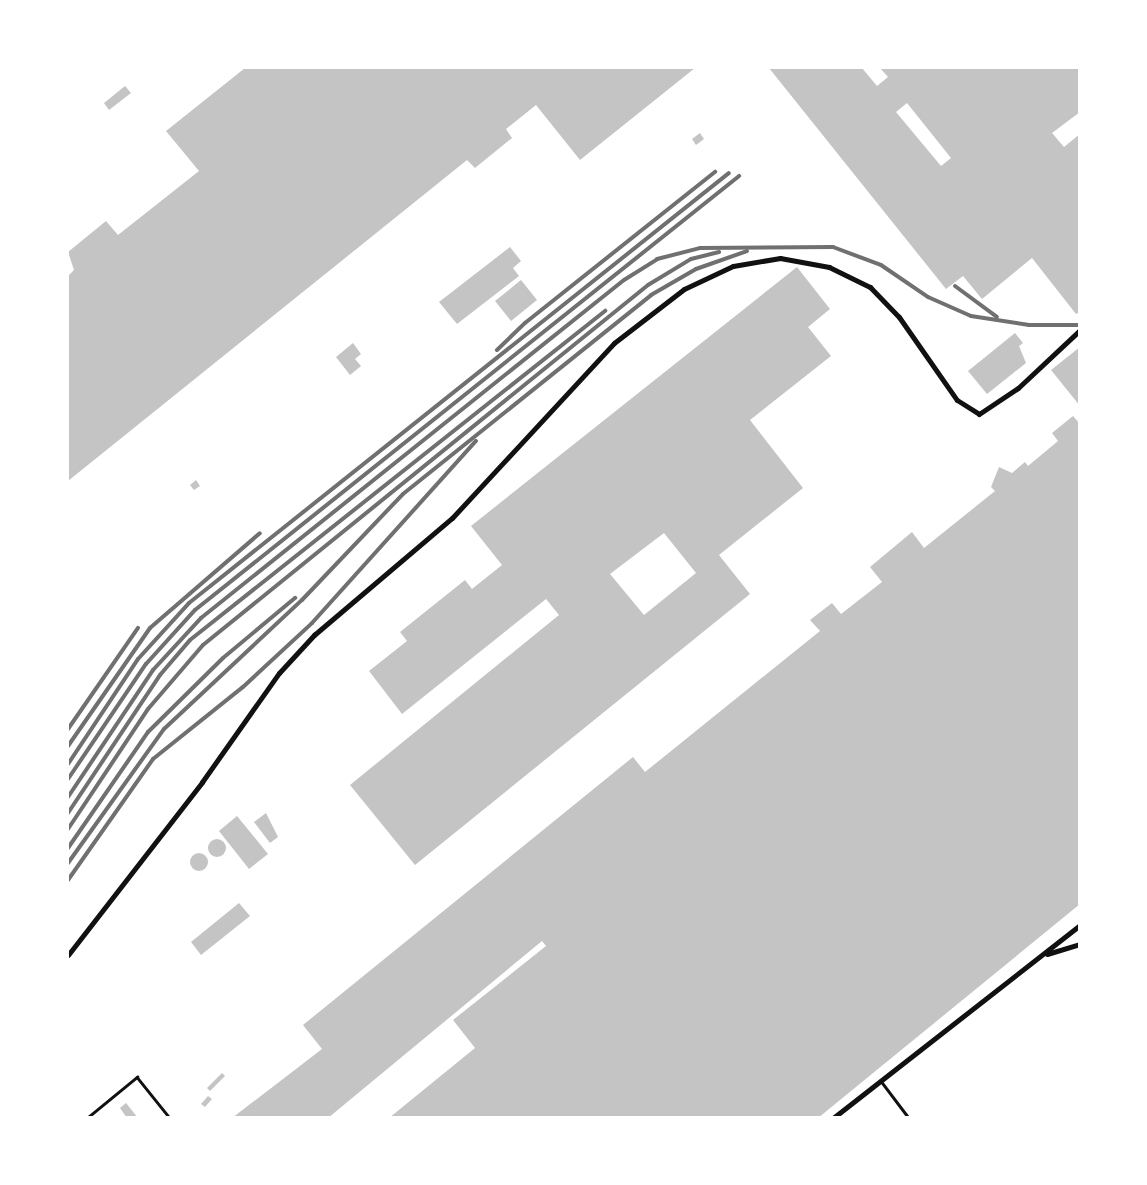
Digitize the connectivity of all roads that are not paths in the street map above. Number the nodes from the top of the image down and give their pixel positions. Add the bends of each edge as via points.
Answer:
1 (1080, 330) edge
2 (1080, 925) edge
3 (1080, 944) edge
4 (68, 955) edge
5 (1032, 964) junction
6 (880, 1080) junction
7 (87, 1118) edge
8 (170, 1118) edge
9 (833, 1118) edge
10 (909, 1118) edge

1 - 4 street via 1018,388 979,414 957,400 900,317 870,287 830,267 780,258 733,266 684,289 614,343 452,518 314,635 279,673 202,782
2 - 5 street
3 - 5 street via 1060,948
5 - 6 street
6 - 9 street
6 - 10 lane
7 - 8 lane via 137,1077

